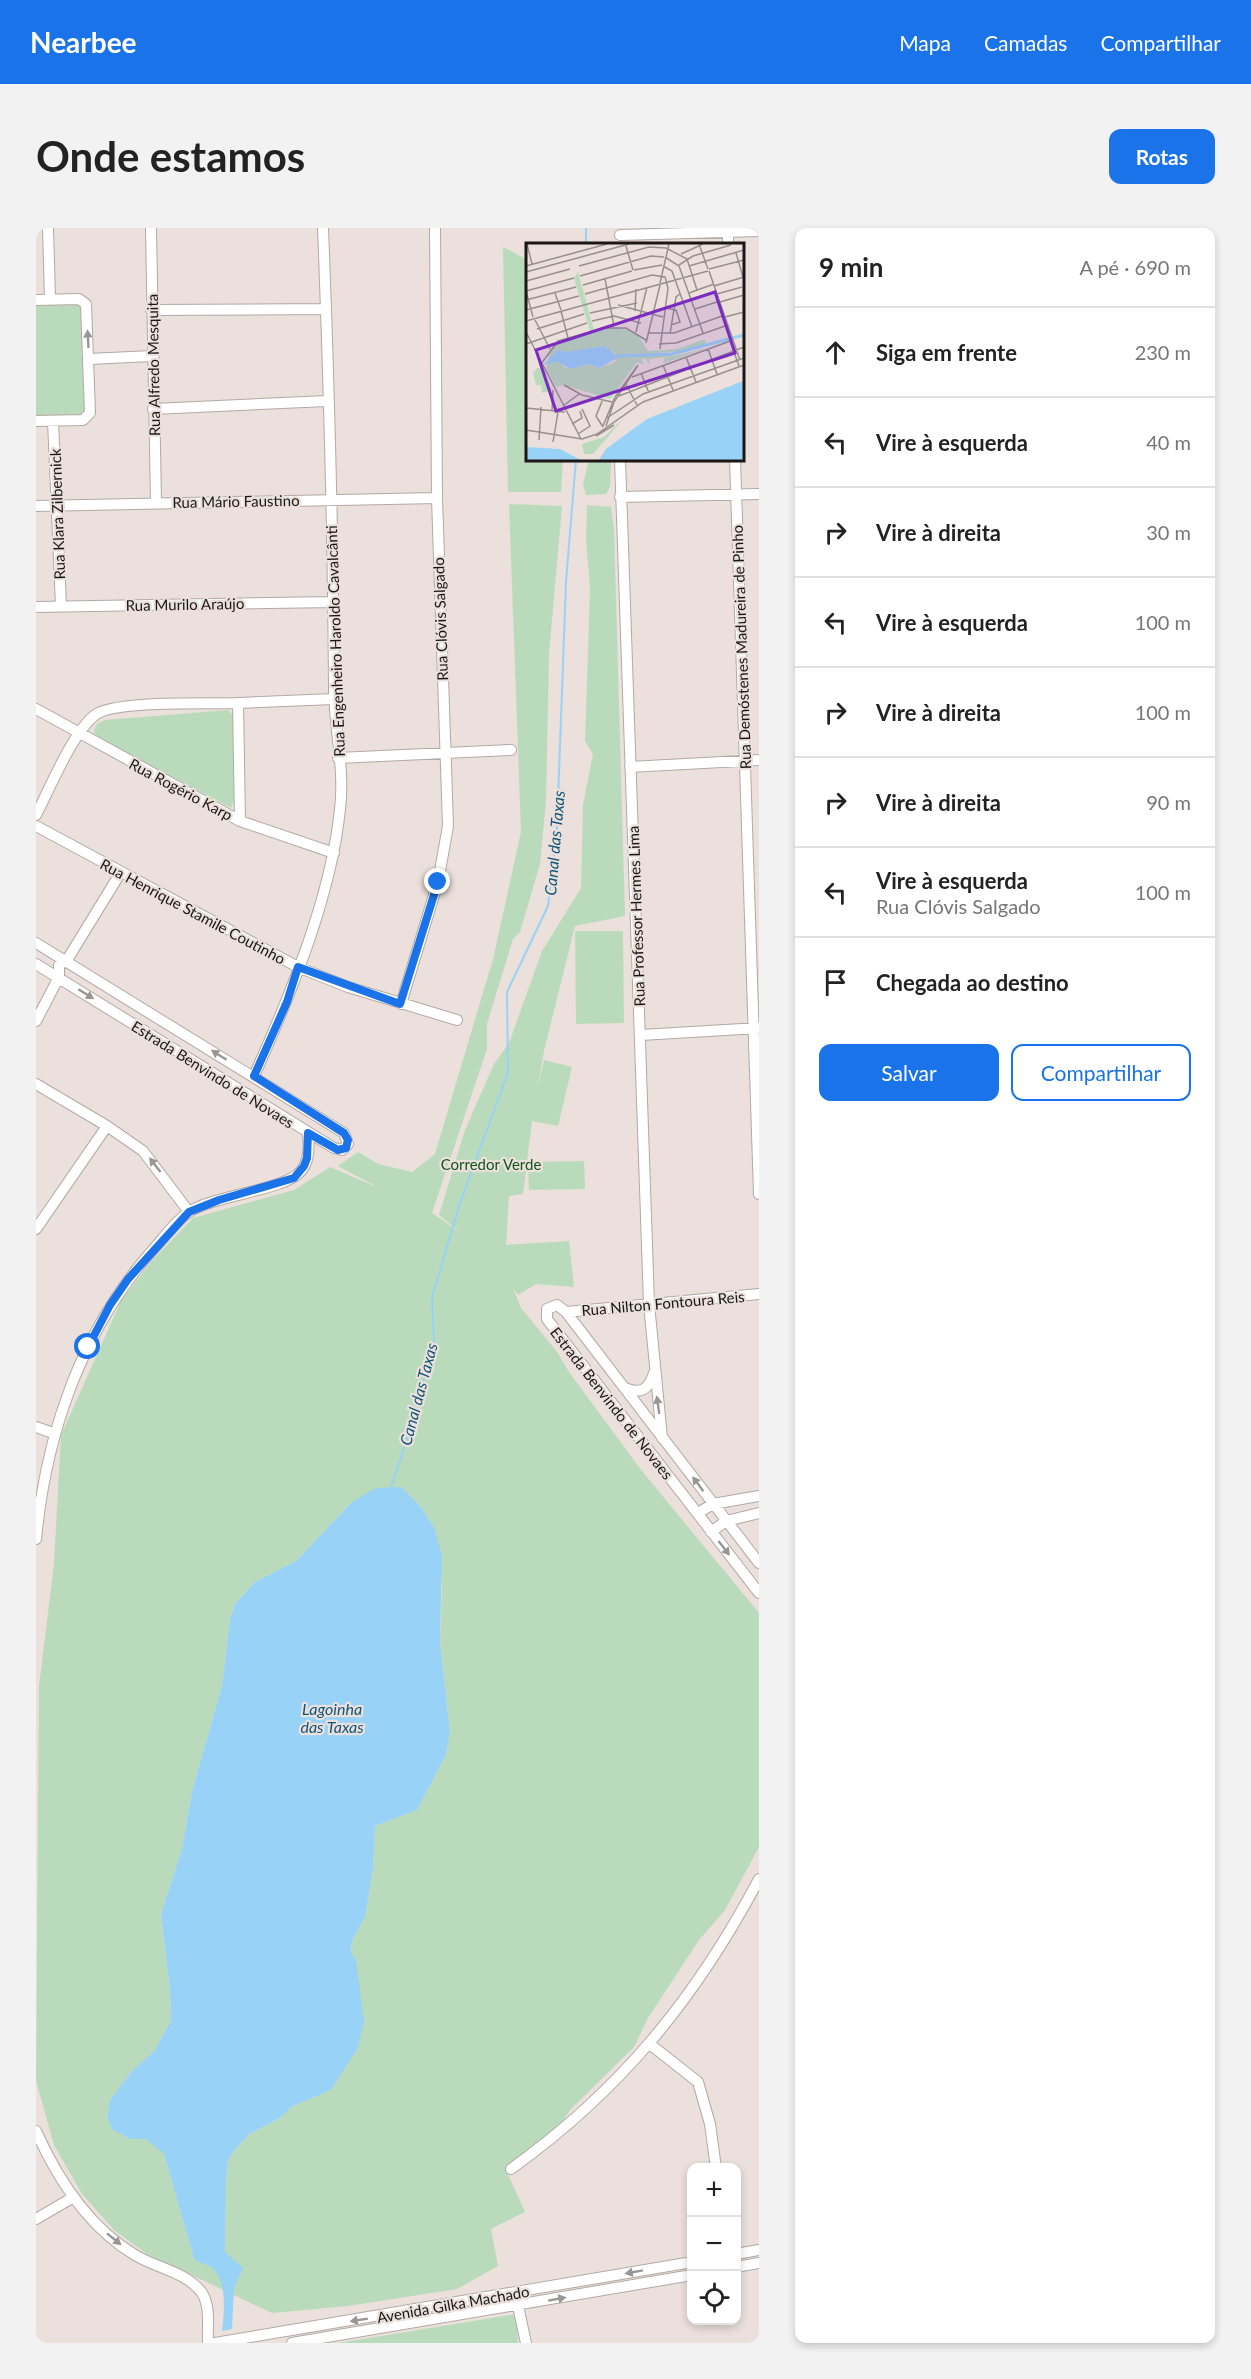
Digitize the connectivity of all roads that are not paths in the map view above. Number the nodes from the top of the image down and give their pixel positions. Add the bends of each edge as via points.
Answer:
1 (48, 228) edge
2 (151, 228) edge
3 (323, 228) edge
4 (435, 228) edge
5 (728, 230) edge
6 (759, 231) edge
7 (619, 236) edge
8 (50, 299) junction
9 (36, 300) edge
10 (326, 309) junction
11 (151, 310) junction
12 (152, 356) junction
13 (89, 359) junction
14 (327, 401) junction
15 (153, 409) junction
16 (36, 421) edge
17 (53, 421) junction
18 (620, 460) edge
19 (735, 460) edge
20 (736, 494) junction
21 (759, 494) edge
22 (620, 497) junction
23 (437, 498) junction
24 (331, 499) junction
25 (156, 502) junction
26 (58, 505) junction
27 (36, 506) edge
28 (333, 602) junction
29 (61, 606) junction
30 (36, 607) edge
31 (334, 699) junction
32 (238, 703) junction
33 (36, 709) edge
34 (79, 734) junction
35 (511, 750) dead end
36 (444, 753) junction
37 (338, 758) junction
38 (759, 760) edge
39 (744, 761) junction
40 (630, 766) junction
41 (36, 815) edge
42 (240, 821) junction
43 (36, 826) edge
44 (334, 853) junction
45 (121, 872) junction
46 (36, 943) edge
47 (71, 963) junction
48 (36, 964) edge
49 (298, 967) junction
50 (61, 978) junction
51 (400, 1004) junction
52 (457, 1020) dead end
53 (36, 1021) edge
54 (757, 1028) edge
55 (640, 1035) junction
56 (254, 1076) junction
57 (36, 1084) edge
58 (108, 1126) junction
59 (308, 1133) junction
60 (759, 1194) edge
61 (189, 1212) junction
62 (36, 1229) edge
63 (759, 1294) edge
64 (649, 1304) junction
65 (566, 1312) junction
66 (654, 1373) junction
67 (625, 1388) junction
68 (36, 1427) edge
69 (53, 1433) junction
70 (662, 1438) junction
71 (759, 1496) edge
72 (713, 1504) junction
73 (698, 1513) junction
74 (759, 1513) edge
75 (726, 1521) junction
76 (711, 1532) junction
77 (36, 1539) edge
78 (759, 1563) edge
79 (759, 1593) edge
80 (759, 1879) edge
81 (651, 2045) junction
82 (36, 2131) edge
83 (715, 2163) edge
84 (511, 2169) dead end
85 (72, 2198) junction
86 (36, 2219) edge
87 (759, 2250) edge
88 (741, 2253) edge
89 (687, 2263) edge
90 (759, 2263) edge
91 (741, 2266) edge
92 (687, 2276) edge
93 (609, 2277) junction
94 (612, 2289) junction
95 (486, 2299) junction
96 (518, 2306) junction
97 (488, 2311) junction
98 (208, 2343) edge
99 (216, 2343) edge
100 (292, 2343) edge
101 (526, 2343) edge

1 - 8 street
2 - 11 street, Rua Alfredo Mesquita
3 - 10 street, Rua Engenheiro Haroldo Cavalcânti
4 - 23 street, Rua Clóvis Salgado
5 - 6 street
5 - 7 street
8 - 9 street
13 -> 8 street via 86,304 79,299
10 - 11 street
10 - 14 street, Rua Engenheiro Haroldo Cavalcânti
11 - 12 street, Rua Alfredo Mesquita
12 - 13 street
12 - 15 street, Rua Alfredo Mesquita
13 - 17 street via 88,418
14 - 15 street
14 - 24 street, Rua Engenheiro Haroldo Cavalcânti
15 - 25 street, Rua Alfredo Mesquita
16 - 17 street
17 - 26 street, Rua Klara Zilbernick
18 - 22 street, Rua Professor Hermes Lima
19 - 20 street, Rua Demóstenes Madureira de Pinho
20 - 21 street
20 - 22 street
20 - 39 street, Rua Demóstenes Madureira de Pinho
22 - 40 street, Rua Professor Hermes Lima
23 - 24 street, Rua Mário Faustino
23 - 36 street, Rua Clóvis Salgado
24 - 25 street, Rua Mário Faustino
24 - 28 street, Rua Engenheiro Haroldo Cavalcânti
25 - 26 street, Rua Mário Faustino
26 - 27 street, Rua Mário Faustino
26 - 29 street, Rua Klara Zilbernick
28 - 29 street, Rua Murilo Araújo
28 - 31 street, Rua Engenheiro Haroldo Cavalcânti
29 - 30 street, Rua Murilo Araújo
31 - 32 street
31 - 37 street, Rua Engenheiro Haroldo Cavalcânti
32 - 34 street via 107,710 91,718
32 - 42 street
33 - 34 street, Rua Rogério Karp
34 - 41 street
34 - 42 street, Rua Rogério Karp
35 - 36 street
36 - 37 street
36 - 51 street, Rua Clóvis Salgado via 449,807 442,861
37 - 44 street, Rua Engenheiro Haroldo Cavalcânti via 341,808
38 - 39 street
39 - 40 street
39 - 54 street, Rua Demóstenes Madureira de Pinho
40 - 55 street, Rua Professor Hermes Lima
42 - 44 street, Rua Rogério Karp
43 - 45 street, Rua Henrique Stamile Coutinho
44 - 49 street, Rua Engenheiro Haroldo Cavalcânti
45 - 47 street
45 - 49 street, Rua Henrique Stamile Coutinho
46 - 47 street, Estrada Benvindo de Novaes
47 - 50 street via 59,965
56 -> 47 street, Estrada Benvindo de Novaes
48 - 50 street, Estrada Benvindo de Novaes
49 - 51 street, Rua Henrique Stamile Coutinho
49 - 56 street, Rua Engenheiro Haroldo Cavalcânti
50 - 53 street
50 -> 59 street, Estrada Benvindo de Novaes
51 - 52 street, Rua Henrique Stamile Coutinho
54 - 55 street
54 - 60 street, Rua Demóstenes Madureira de Pinho
55 - 64 street, Rua Professor Hermes Lima
56 - 59 street, Estrada Benvindo de Novaes via 344,1133 348,1144 338,1150
57 - 58 street
61 -> 58 street via 143,1151
58 - 62 street
59 - 61 street via 307,1158 294,1178
61 - 69 street via 128,1279 110,1305 88,1347
63 - 64 street, Rua Nilton Fontoura Reis
64 - 65 street, Rua Nilton Fontoura Reis
64 - 66 street, Rua Professor Hermes Lima
65 - 67 street, Estrada Benvindo de Novaes
65 - 73 street, Estrada Benvindo de Novaes via 554,1305 545,1316
66 - 67 street via 644,1390
70 -> 66 street, Rua Professor Hermes Lima
67 - 70 street, Estrada Benvindo de Novaes
68 - 69 street
69 - 77 street via 44,1470
72 -> 70 street, Estrada Benvindo de Novaes
71 - 72 street
72 - 73 street
72 - 75 street, Estrada Benvindo de Novaes
73 - 76 street, Estrada Benvindo de Novaes
74 - 75 street
75 - 76 street
75 - 78 street, Estrada Benvindo de Novaes
76 -> 79 street, Estrada Benvindo de Novaes
80 - 81 street via 722,1943
81 - 83 street via 698,2082
81 - 84 street via 595,2102
82 - 85 street
85 - 86 street
85 -> 98 street via 132,2254 194,2285 206,2304
87 - 88 street
89 -> 93 street, Avenida Gilka Machado
90 - 91 street
92 - 94 street, Avenida Gilka Machado
93 - 94 street
93 - 95 street, Avenida Gilka Machado
96 -> 94 street, Avenida Gilka Machado
95 - 97 street
95 -> 99 street, Avenida Gilka Machado
96 - 97 street, Avenida Gilka Machado
96 - 101 street
97 - 100 street, Avenida Gilka Machado

